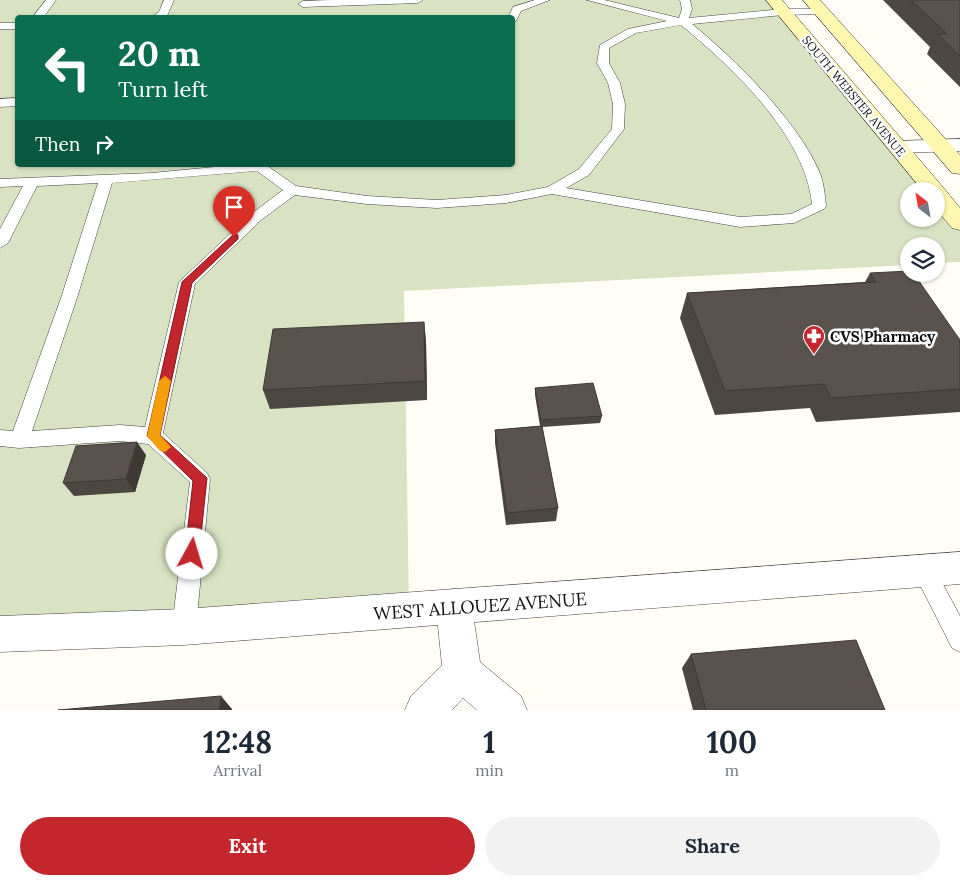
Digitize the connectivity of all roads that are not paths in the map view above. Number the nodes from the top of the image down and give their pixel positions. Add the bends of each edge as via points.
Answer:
1 (51, 0) edge
2 (169, 0) edge
3 (418, 0) edge
4 (546, 0) edge
5 (592, 0) edge
6 (685, 0) edge
7 (816, 5) edge
8 (303, 6) edge
9 (779, 6) edge
10 (38, 15) edge
11 (161, 15) edge
12 (514, 15) edge
13 (683, 22) junction
14 (0, 26) edge
15 (15, 26) edge
16 (15, 102) edge
17 (0, 103) edge
18 (950, 146) edge
19 (897, 147) junction
20 (244, 167) edge
21 (258, 167) edge
22 (960, 168) edge
23 (107, 178) junction
24 (33, 181) junction
25 (926, 182) edge
26 (0, 183) edge
27 (292, 190) junction
28 (552, 190) junction
29 (945, 205) edge
30 (960, 223) edge
31 (0, 243) edge
32 (153, 436) junction
33 (0, 438) edge
34 (19, 440) junction
35 (960, 568) edge
36 (924, 571) junction
37 (454, 607) junction
38 (184, 627) junction
39 (0, 634) edge
40 (960, 640) edge
41 (462, 672) junction
42 (425, 710) edge
43 (507, 710) edge

1 - 10 lane
2 - 11 lane
3 - 8 lane
4 - 12 lane via 518,9
5 - 13 lane
6 - 13 lane via 687,9
7 - 9 lane
7 - 18 main road
9 - 13 lane
9 - 19 main road, SOUTH WEBSTER AVENUE
13 - 28 lane via 643,27 621,34 604,48 603,63 614,83 619,104 618,129 584,172
13 - 28 lane via 717,48 770,106 801,150 814,176 819,206 794,218 740,222
14 - 15 lane
16 - 17 lane
18 - 19 street
18 - 22 main road
19 - 25 main road, SOUTH WEBSTER AVENUE
20 - 23 lane
21 - 27 lane
23 - 24 lane
23 - 34 lane
24 - 26 lane
24 - 31 lane
27 - 28 lane via 367,200 437,204 506,199
27 - 32 lane via 256,217 187,282
29 - 30 main road, SOUTH WEBSTER AVENUE
32 - 34 lane via 120,433
32 - 38 lane via 200,478
33 - 34 lane
35 - 36 street, WEST ALLOUEZ AVENUE
36 - 37 street, WEST ALLOUEZ AVENUE
36 - 40 lane
37 - 38 street, WEST ALLOUEZ AVENUE
37 - 41 street
38 - 39 street, WEST ALLOUEZ AVENUE
41 - 42 street
41 - 43 street

